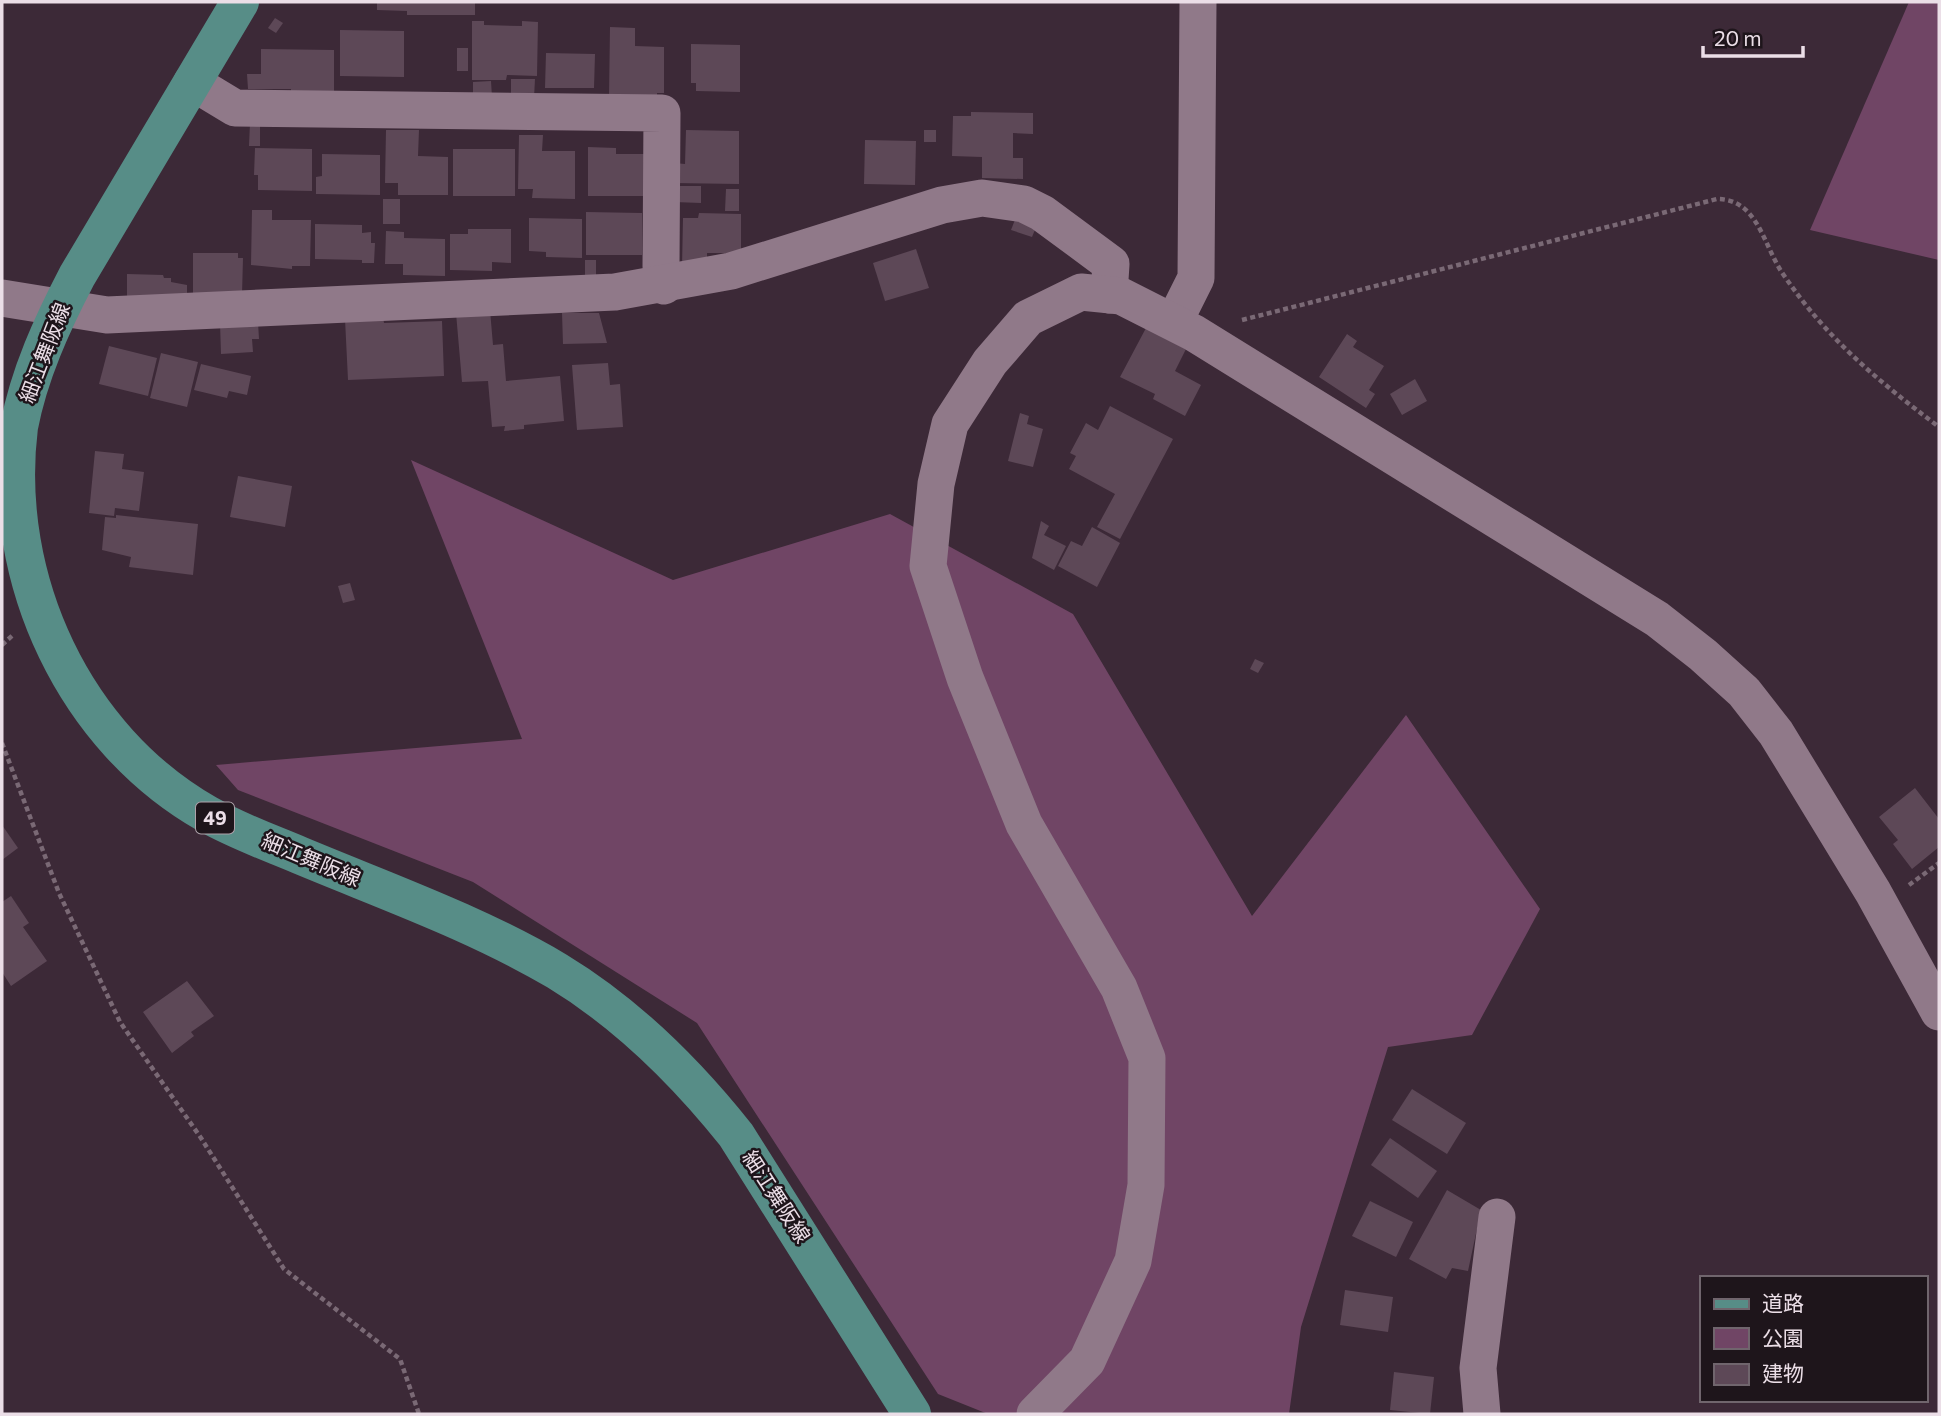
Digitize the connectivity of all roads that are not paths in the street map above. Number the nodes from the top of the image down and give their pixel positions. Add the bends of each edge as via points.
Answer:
1 (240, 2) edge
2 (1198, 2) edge
3 (192, 82) junction
4 (664, 286) junction
5 (1109, 295) junction
6 (2, 298) edge
7 (60, 310) junction
8 (1174, 322) junction
9 (1939, 1012) edge
10 (1497, 1217) dead end
11 (912, 1414) edge
12 (1035, 1414) edge
13 (1482, 1414) edge

1 - 3 main road, 細江舞阪線 / 49
2 - 8 street via 1196,278
3 - 4 street via 235,108 662,113
3 - 7 main road, 細江舞阪線 / 49
4 - 5 street via 731,271 942,205 982,198 1024,204 1042,213 1111,264
4 - 7 street via 576,295 107,316
5 - 8 street via 1121,296
5 - 12 street via 1082,292 1028,318 990,362 950,424 936,484 928,566 965,678 1024,824 1119,988 1147,1058 1146,1185 1133,1261 1087,1362
6 - 7 street
7 - 11 main road, 細江舞阪線 / 49 via 27,390 18,430 15,513 30,594 50,646 110,738 141,767 208,814 516,948 599,999 637,1029 706,1097 736,1135
8 - 9 street via 1657,619 1703,655 1744,692 1776,733 1873,892
10 - 13 street via 1478,1368

